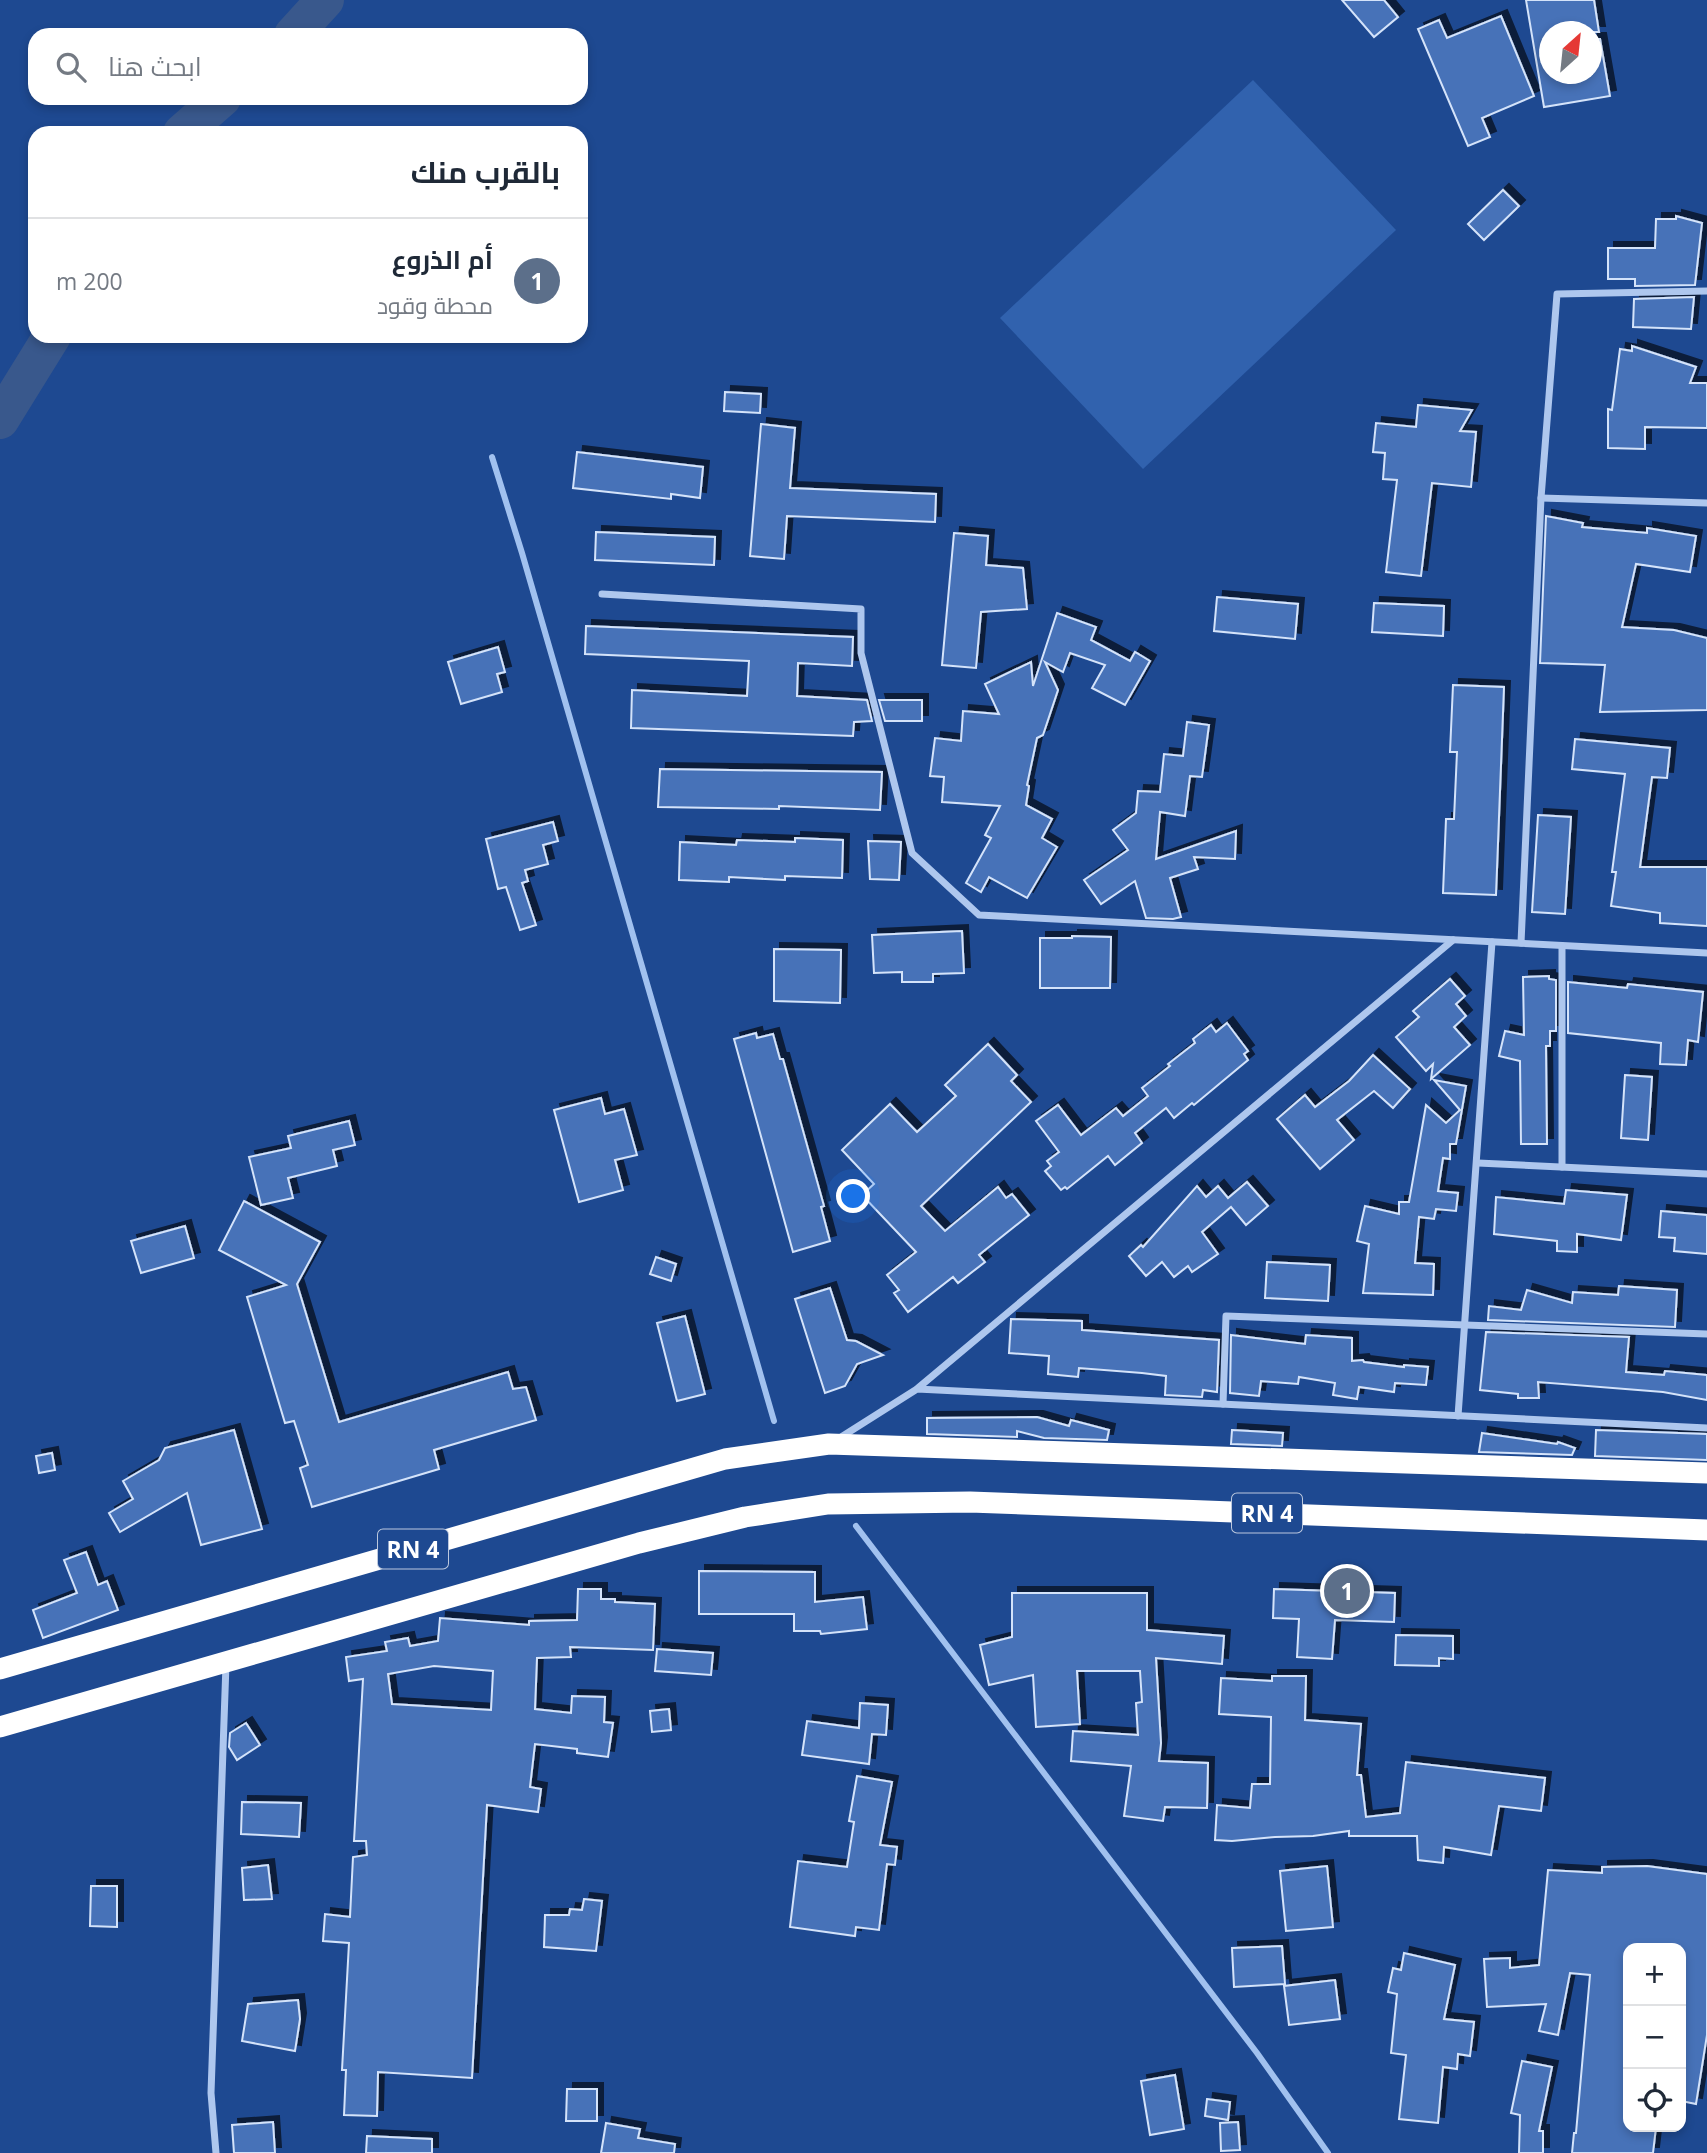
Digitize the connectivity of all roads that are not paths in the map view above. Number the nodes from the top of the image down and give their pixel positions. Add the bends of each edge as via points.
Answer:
1 (1707, 291) edge
2 (1541, 498) junction
3 (1707, 503) edge
4 (602, 594) dead end
5 (1453, 940) junction
6 (1492, 942) junction
7 (1521, 943) junction
8 (1562, 946) junction
9 (1707, 953) edge
10 (1478, 1163) junction
11 (1562, 1167) junction
12 (1707, 1174) edge
13 (1465, 1325) junction
14 (1707, 1334) edge
15 (917, 1389) junction
16 (1223, 1404) junction
17 (1458, 1416) junction
18 (1707, 1428) edge
19 (829, 1444) junction
20 (1707, 1473) edge
21 (1707, 1530) edge
22 (226, 1662) junction
23 (0, 1669) edge
24 (0, 1727) edge
25 (216, 2153) edge

1 - 2 street via 1557,294
2 - 3 street
2 - 7 street
4 - 5 street via 861,609 861,653 912,853 979,915
5 - 6 street
5 - 15 street
6 - 7 street
6 - 10 street
7 - 8 street
8 - 9 street
8 - 11 street
10 - 11 street
10 - 13 street
11 - 12 street
13 - 14 street
13 - 16 street via 1226,1316
13 - 17 street
15 - 16 street
15 - 19 street
16 - 17 street
17 - 18 street
19 - 20 highway, RN 4
19 - 23 highway, RN 4 via 726,1459
21 - 22 highway, RN 4 via 970,1502 828,1504 745,1517 639,1543
22 - 24 highway, RN 4
22 - 25 street via 211,2093

